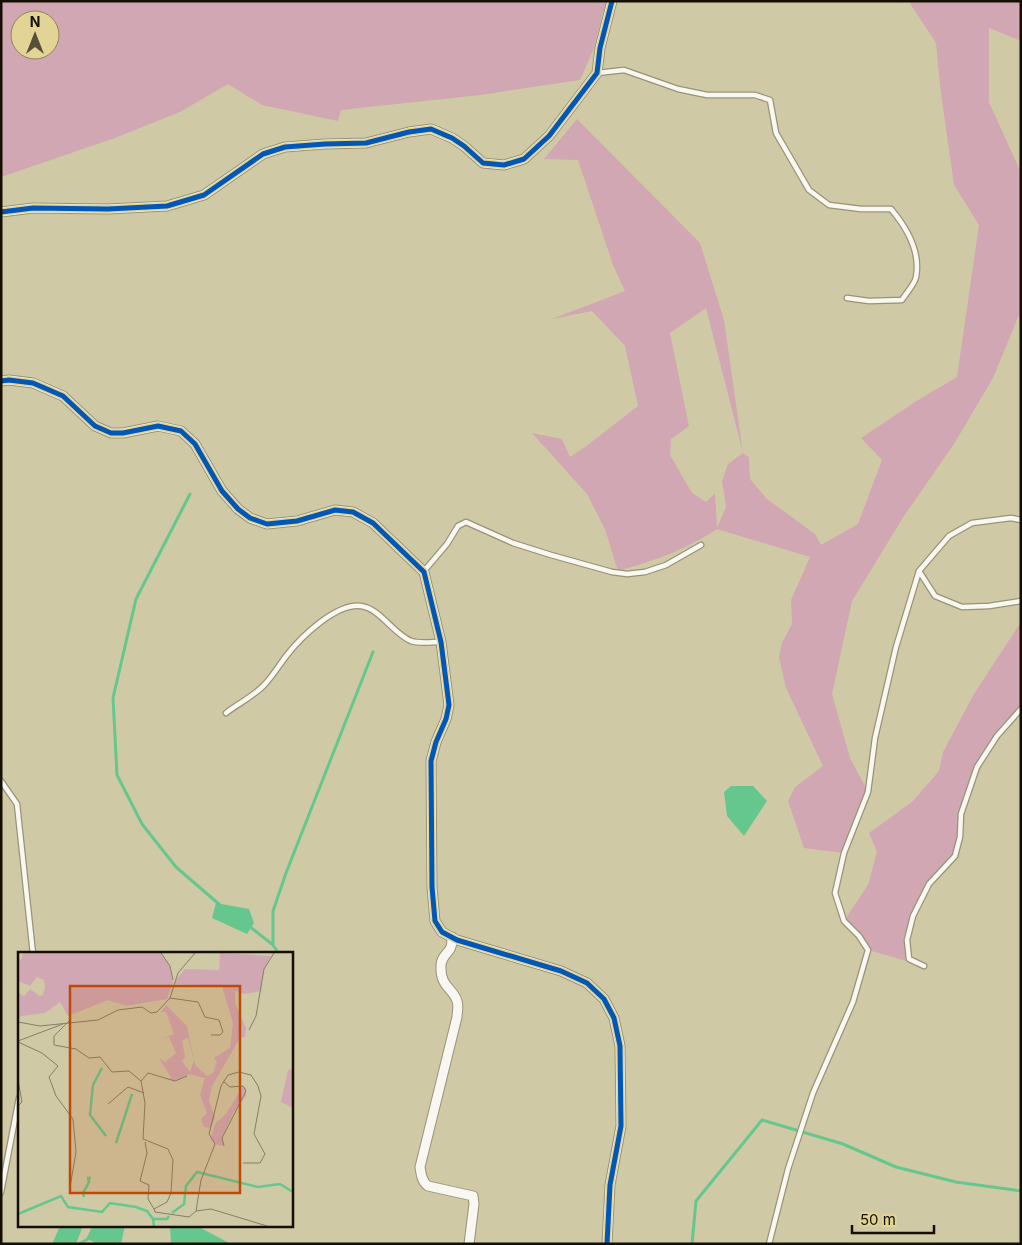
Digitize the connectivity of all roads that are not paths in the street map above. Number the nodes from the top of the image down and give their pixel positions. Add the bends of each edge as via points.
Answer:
1 (612, 1) edge
2 (596, 73) junction
3 (1, 212) edge
4 (847, 298) dead end
5 (1, 382) edge
6 (1021, 520) edge
7 (702, 545) dead end
8 (919, 571) junction
9 (424, 572) junction
10 (1021, 601) edge
11 (441, 642) junction
12 (1021, 709) edge
13 (226, 712) dead end
14 (1, 781) edge
15 (452, 937) junction
16 (33, 952) edge
17 (924, 966) dead end
18 (18, 1103) edge
19 (1, 1192) edge
20 (469, 1244) edge
21 (607, 1244) edge
22 (769, 1244) edge

1 - 2 street
2 - 3 street via 548,136 524,159 504,165 483,162 452,138 431,130 409,132 366,143 286,147 263,154 204,195 167,206 33,208
2 - 4 lane via 624,70 678,89 707,95 755,95 770,100 776,134 809,190 829,206 891,209 904,225 916,253 916,278 902,300
5 - 9 street via 33,383 63,396 95,426 111,432 158,426 180,431 195,444 222,491 250,518 267,524 334,510 353,512 373,523
6 - 8 lane via 1011,518 972,523 949,536
7 - 9 lane via 666,565 627,574 513,543 466,522 458,526
8 - 10 lane via 935,596 962,607
8 - 22 lane via 875,738 868,792 844,853 835,893 844,921 868,950 853,1002 812,1093
9 - 11 street
11 - 13 lane via 410,640 371,610 350,607 336,612 310,631 287,654 266,684
11 - 15 street via 449,705 431,761 432,887 435,921 442,932
12 - 17 lane via 997,736 977,767 961,814 960,838 954,856 929,884 914,916 906,940 908,959
14 - 16 lane via 17,804
15 - 20 street via 451,946 440,966 443,981 458,1006 420,1167 428,1186 473,1196
15 - 21 street via 561,971 587,983 604,999 614,1018 620,1046 621,1126 610,1184
18 - 19 lane

